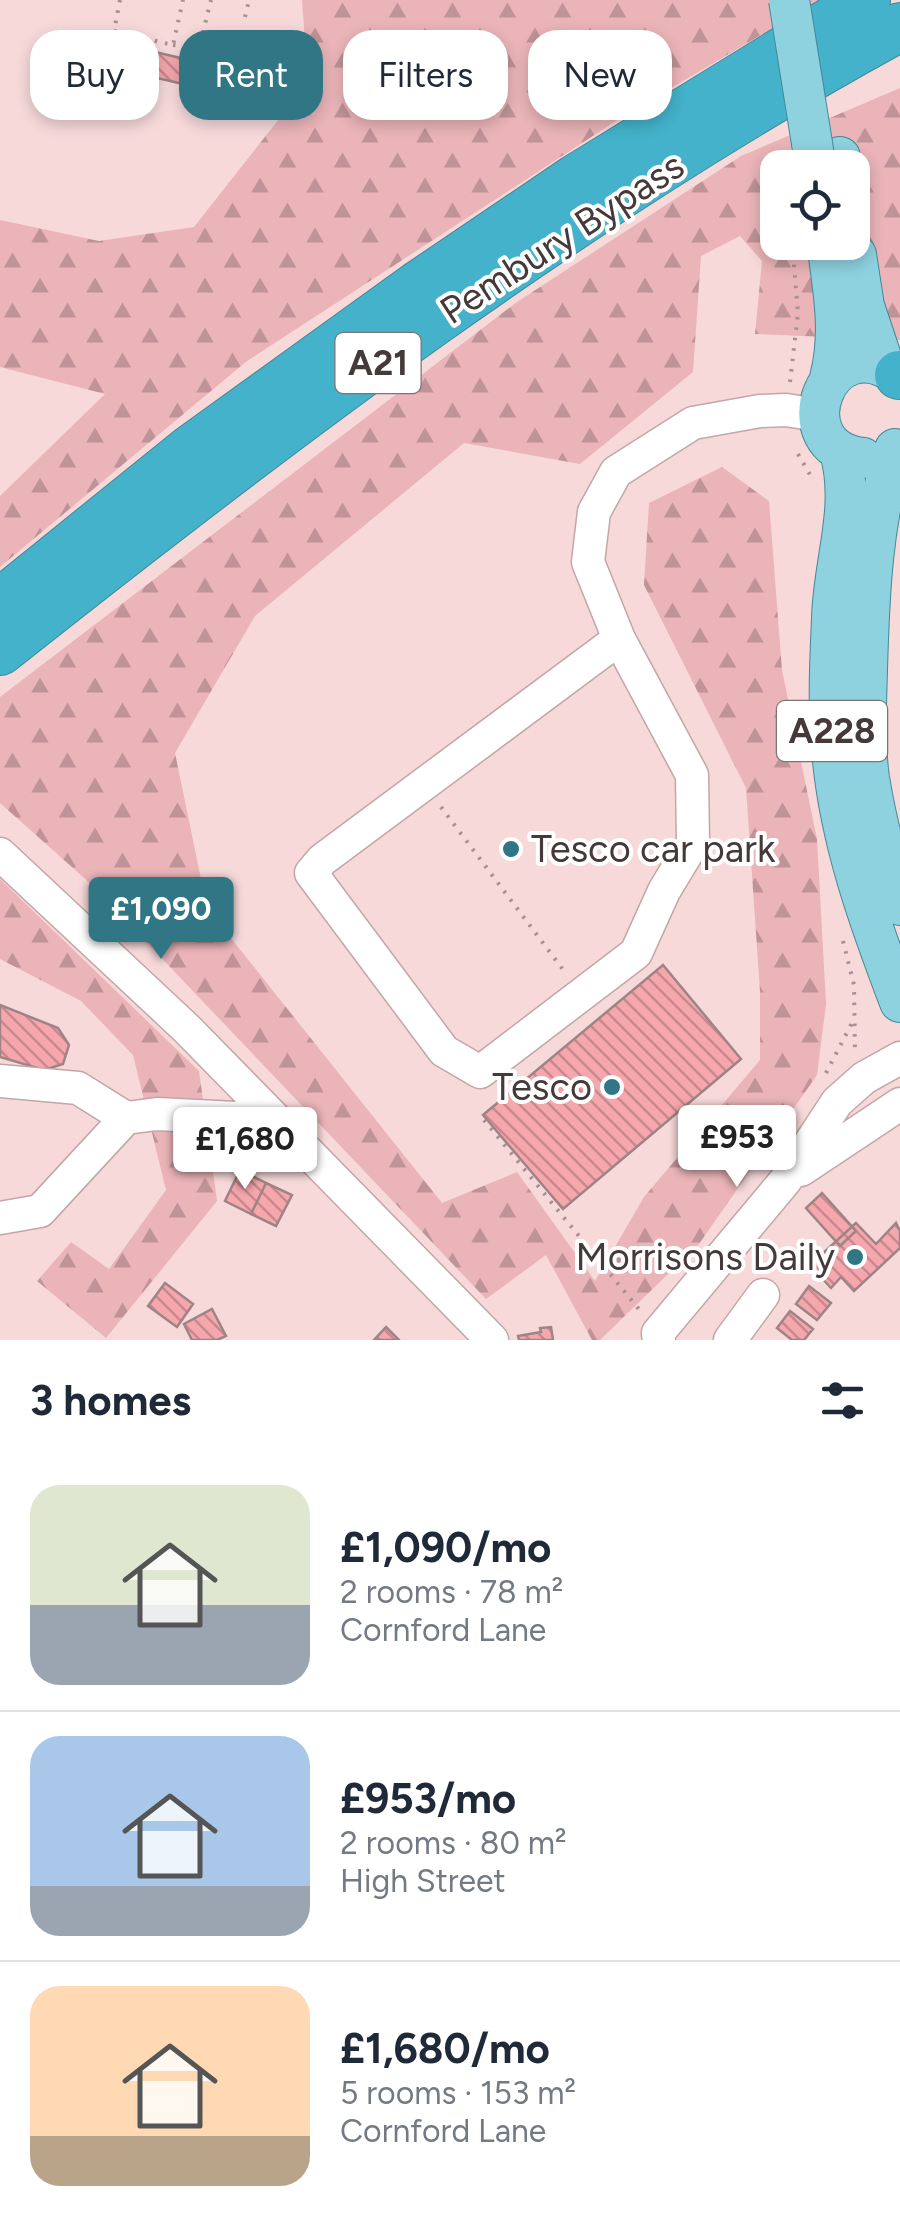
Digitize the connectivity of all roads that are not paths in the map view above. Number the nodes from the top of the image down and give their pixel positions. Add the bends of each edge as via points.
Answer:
1 (790, 0) edge
2 (816, 0) edge
3 (866, 0) edge
4 (900, 28) edge
5 (900, 62) edge
6 (774, 101) junction
7 (825, 150) edge
8 (827, 150) edge
9 (829, 260) edge
10 (856, 260) edge
11 (896, 373) edge
12 (824, 397) junction
13 (897, 447) edge
14 (840, 452) junction
15 (0, 603) edge
16 (619, 639) junction
17 (0, 652) edge
18 (0, 854) edge
19 (900, 905) edge
20 (900, 1002) edge
21 (900, 1058) edge
22 (0, 1080) edge
23 (900, 1104) edge
24 (126, 1118) junction
25 (274, 1120) junction
26 (785, 1182) junction
27 (0, 1218) edge
28 (764, 1295) dead end
29 (477, 1336) edge
30 (658, 1336) edge
31 (730, 1340) edge

1 - 7 main road, bridge
2 - 8 main road
3 - 15 highway, Pembury Bypass / A21 via 575,179 417,286 191,449
4 - 6 highway, Pembury Bypass / A21
5 - 6 highway, A21
6 - 17 highway, Pembury Bypass / A21 via 416,335 215,480
9 - 12 main road via 837,351
10 - 11 main road via 864,306
11 - 12 main road via 855,363 841,369
12 - 14 main road via 829,442
12 - 16 street via 786,410 693,424 616,472 594,512 588,562
13 - 14 main road via 868,459
13 - 19 main road, A228 via 876,542 866,727 878,826
14 - 20 main road, A228 via 847,497 832,613 832,750 867,916
16 - 16 street via 692,775 693,843 636,953 480,1072 444,1052 312,873
18 - 25 street via 188,1029
21 - 26 street via 838,1102
22 - 24 street via 78,1088
23 - 26 street
24 - 25 street
24 - 27 street via 40,1211
25 - 29 street
26 - 30 street
28 - 31 street

